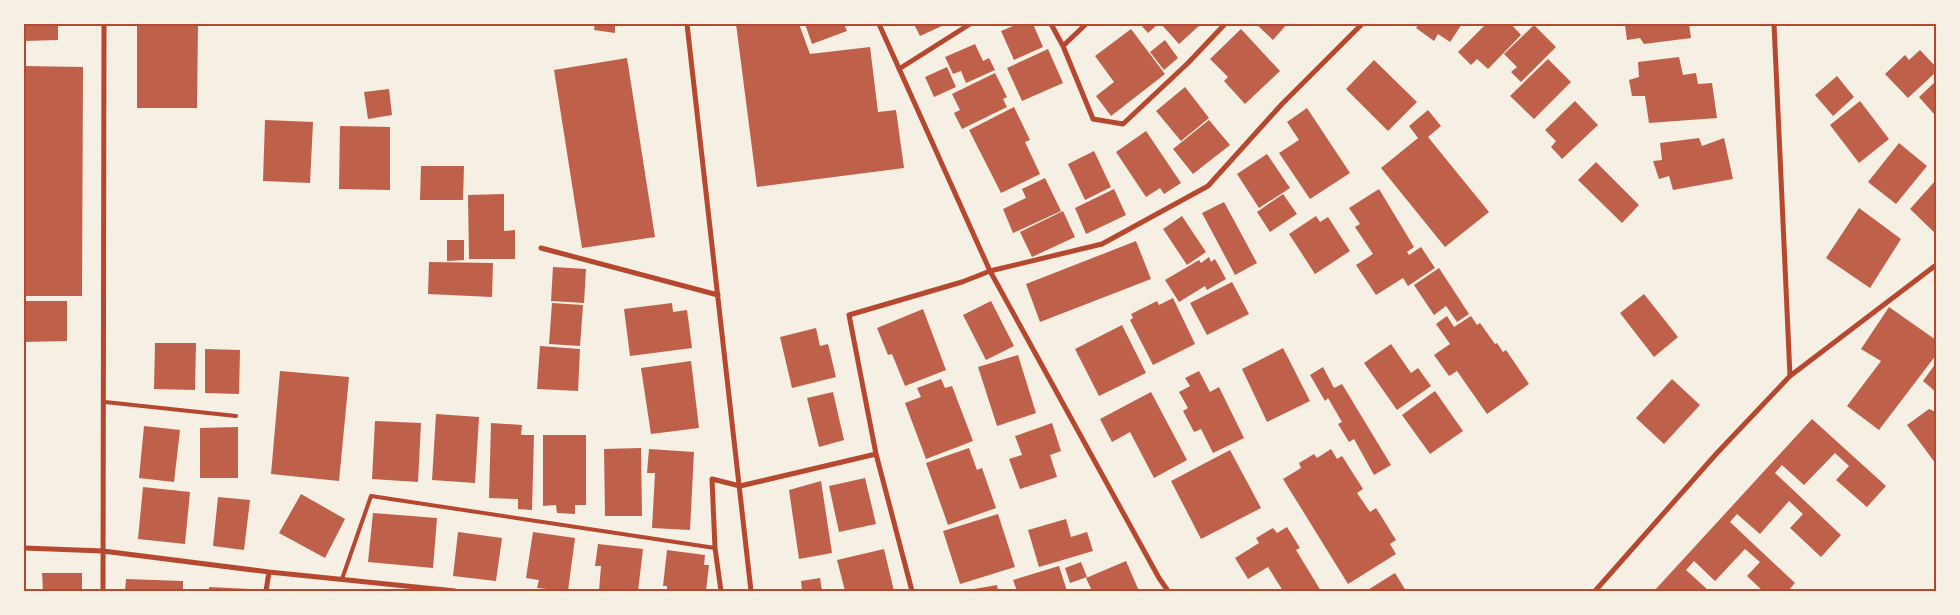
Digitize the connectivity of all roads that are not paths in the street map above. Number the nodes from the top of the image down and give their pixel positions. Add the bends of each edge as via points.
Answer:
1 (104, 24) edge
2 (687, 24) edge
3 (879, 24) edge
4 (970, 24) edge
5 (1051, 24) edge
6 (1086, 24) edge
7 (1225, 24) edge
8 (1362, 24) edge
9 (1774, 24) edge
10 (1063, 46) junction
11 (899, 69) junction
12 (541, 248) dead end
13 (1936, 265) edge
14 (990, 271) junction
15 (718, 296) junction
16 (1790, 376) junction
17 (105, 402) junction
18 (236, 416) dead end
19 (876, 454) junction
20 (740, 486) junction
21 (24, 548) edge
22 (715, 548) junction
23 (103, 551) junction
24 (269, 572) junction
25 (342, 579) junction
26 (103, 591) edge
27 (266, 591) edge
28 (455, 591) edge
29 (721, 591) edge
30 (751, 591) edge
31 (912, 591) edge
32 (1168, 591) edge
33 (1595, 591) edge

1 - 17 street
2 - 15 street
3 - 11 street
4 - 11 street
5 - 10 street
6 - 10 street
7 - 10 street via 1123,124 1094,118
8 - 14 street via 1282,104 1208,186 1102,244
9 - 16 street
11 - 14 street
12 - 15 street
13 - 16 street
14 - 19 street via 849,315
14 - 32 street
15 - 20 street
16 - 33 street
17 - 18 lane
17 - 23 street
19 - 20 street
19 - 31 street
20 - 22 street via 712,479
20 - 30 street
21 - 23 street
22 - 25 lane via 371,496
22 - 29 street
23 - 24 street
23 - 26 street
24 - 25 street
24 - 27 street
25 - 28 street

